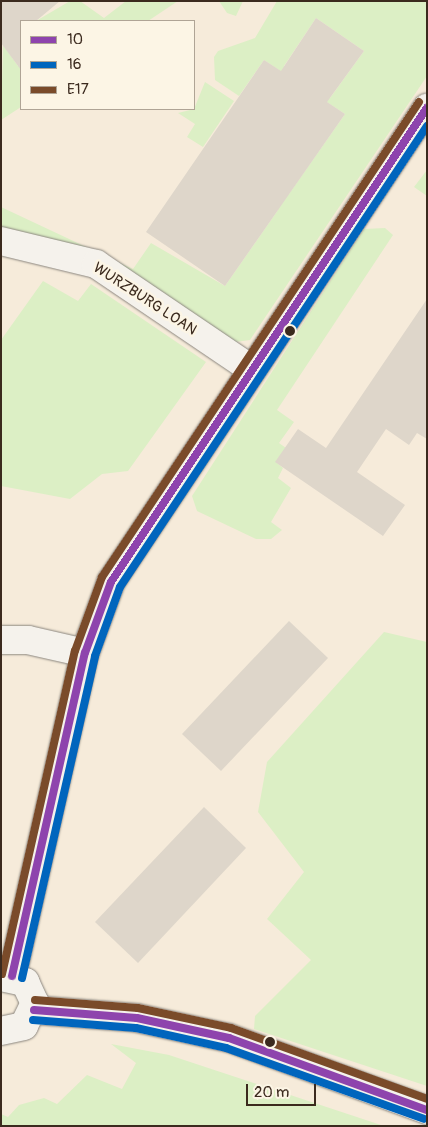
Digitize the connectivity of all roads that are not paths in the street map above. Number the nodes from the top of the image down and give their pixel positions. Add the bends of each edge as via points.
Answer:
1 (427, 108) edge
2 (1, 241) edge
3 (251, 369) junction
4 (1, 640) edge
5 (85, 653) junction
6 (6, 977) edge
7 (34, 1010) junction
8 (1, 1031) edge
9 (427, 1110) edge

1 - 3 street
2 - 3 street, WURZBURG LOAN via 96,264
3 - 5 street via 116,574
4 - 5 street via 28,640
5 - 6 street
6 - 7 street via 30,988
7 - 8 street via 24,1026
7 - 9 street via 137,1018 229,1038

